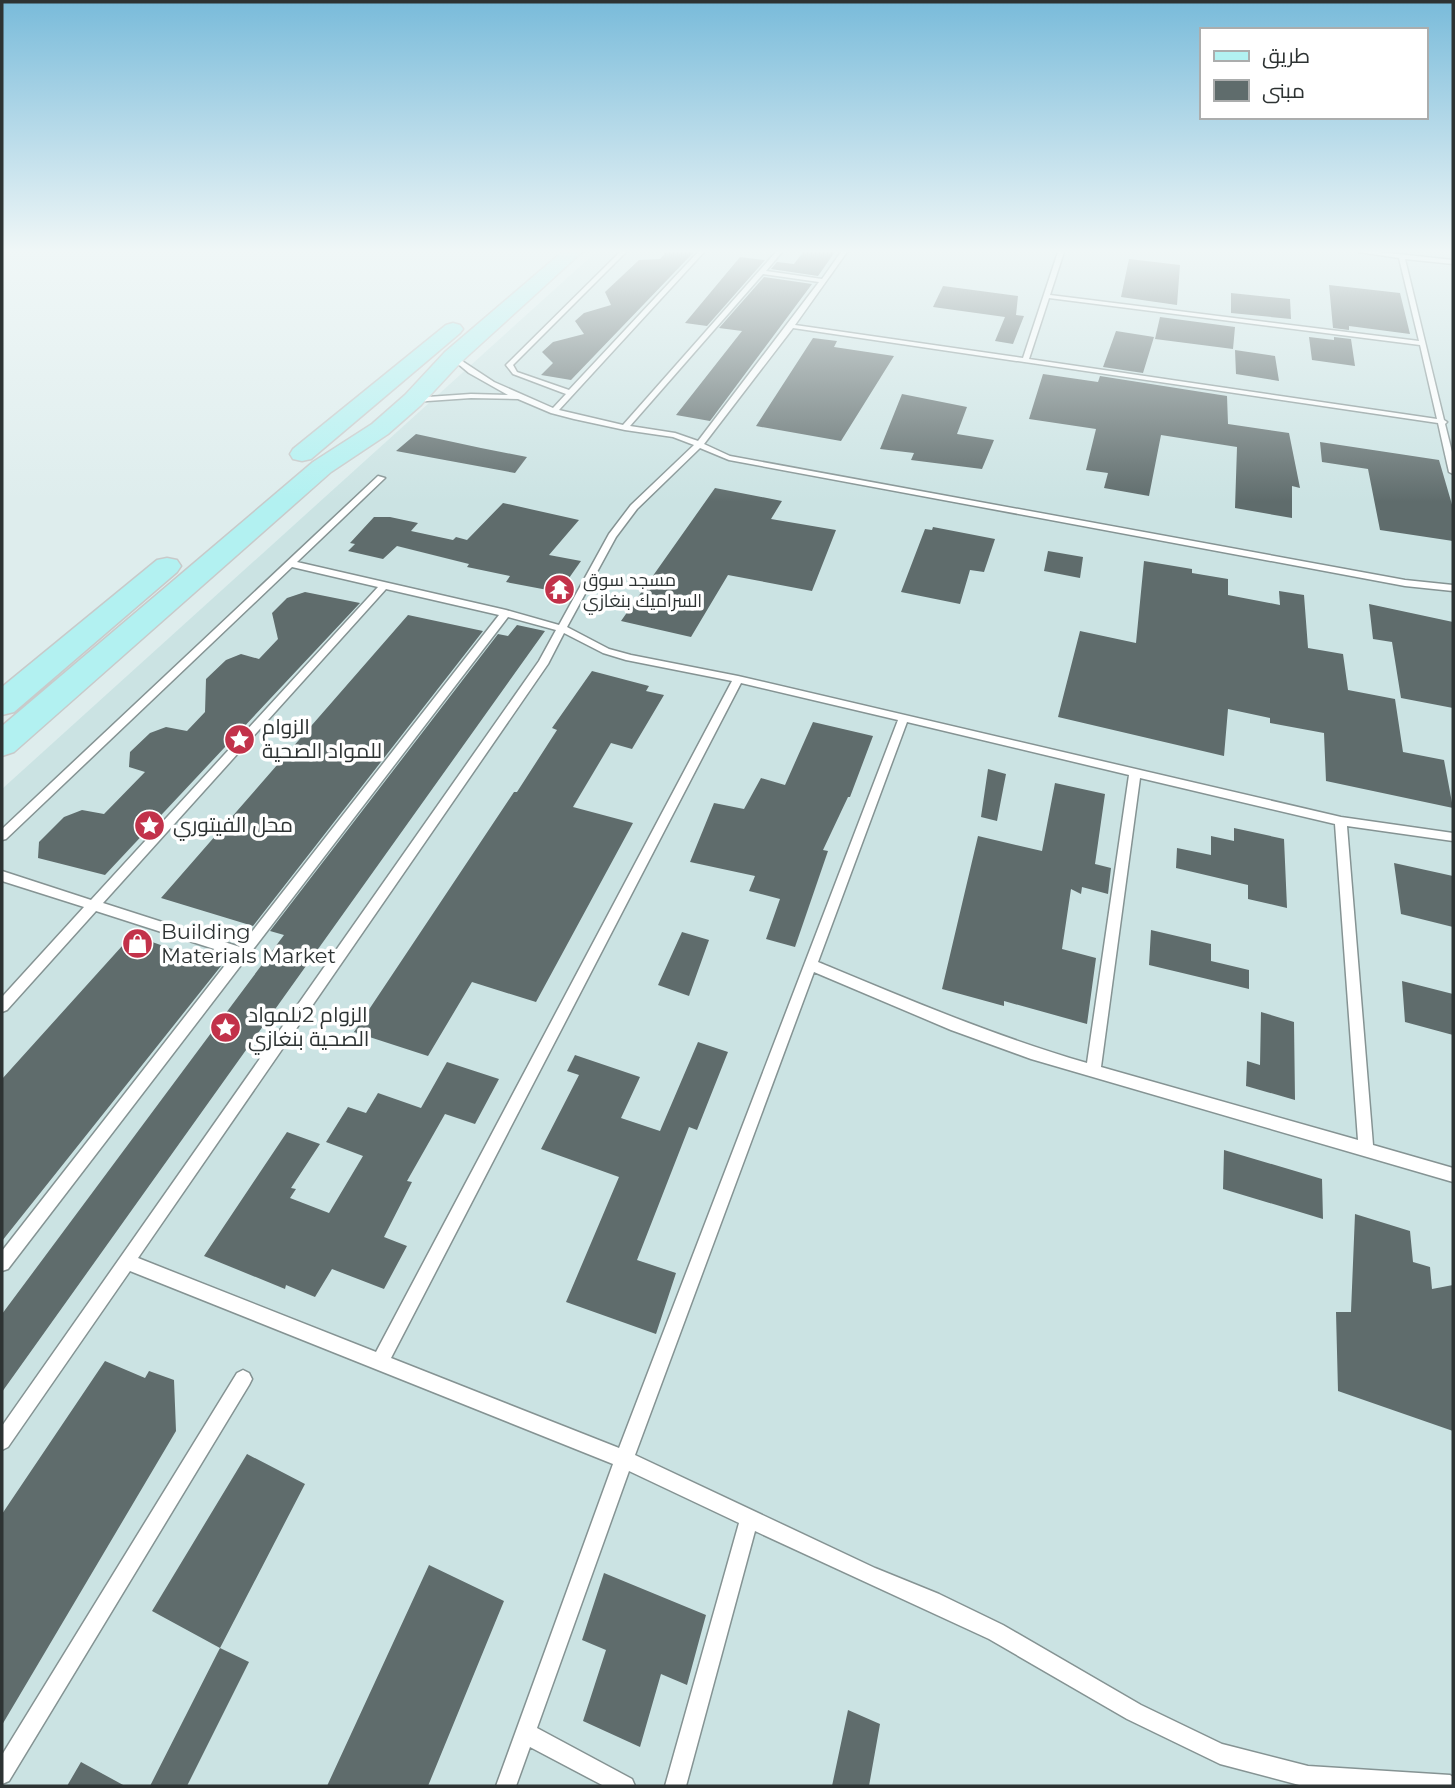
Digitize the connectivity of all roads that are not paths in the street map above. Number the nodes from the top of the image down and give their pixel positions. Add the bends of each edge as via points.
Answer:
1 (445, 335) edge
2 (479, 335) edge
3 (539, 335) edge
4 (623, 335) edge
5 (707, 335) edge
6 (784, 335) edge
7 (854, 335) edge
8 (1034, 335) edge
9 (1350, 335) edge
10 (1421, 335) edge
11 (1423, 345) junction
12 (453, 358) junction
13 (1026, 361) junction
14 (569, 393) junction
15 (520, 397) junction
16 (413, 400) junction
17 (554, 411) junction
18 (1443, 422) junction
19 (625, 428) junction
20 (699, 445) junction
21 (1453, 472) edge
22 (381, 478) dead end
23 (248, 499) dead end
24 (184, 552) dead end
25 (292, 564) junction
26 (384, 585) junction
27 (1453, 588) edge
28 (506, 613) junction
29 (563, 629) junction
30 (738, 680) junction
31 (2, 704) edge
32 (903, 720) junction
33 (2, 744) edge
34 (1135, 773) junction
35 (1341, 821) junction
36 (2, 836) edge
37 (1453, 837) edge
38 (2, 876) edge
39 (94, 904) junction
40 (243, 953) junction
41 (810, 964) junction
42 (2, 1006) edge
43 (1093, 1071) junction
44 (1366, 1150) junction
45 (1453, 1175) edge
46 (127, 1262) junction
47 (2, 1263) edge
48 (380, 1362) junction
49 (243, 1379) dead end
50 (2, 1441) edge
51 (624, 1459) junction
52 (750, 1519) junction
53 (524, 1733) junction
54 (2, 1774) edge
55 (506, 1786) edge
56 (625, 1786) edge
57 (675, 1786) edge
58 (1450, 1786) edge

1 - 23 main road
2 - 12 main road
3 - 14 lane via 509,365 515,373
4 - 14 lane
5 - 19 lane
6 - 20 lane
7 - 13 lane
8 - 13 lane
9 - 11 lane
10 - 11 lane
11 - 18 lane
12 - 15 lane
12 - 16 main road
13 - 18 lane
14 - 17 lane
15 - 16 lane
15 - 17 lane
16 - 33 main road via 380,429 322,467
17 - 19 lane
18 - 21 lane
19 - 20 lane via 673,435
20 - 27 lane via 729,458 1405,583
20 - 29 lane via 634,507 612,536
22 - 25 lane
24 - 31 main road
25 - 26 lane
25 - 36 lane
26 - 28 lane
26 - 39 lane
28 - 29 lane
28 - 40 lane
29 - 30 lane via 630,658
29 - 46 lane
30 - 32 lane
30 - 48 lane
32 - 34 lane
32 - 41 lane
34 - 35 lane
34 - 43 lane
35 - 37 lane
35 - 44 lane
38 - 39 lane
39 - 40 lane
39 - 42 lane
40 - 47 lane
41 - 43 lane via 956,1026
41 - 51 lane
43 - 44 lane
44 - 45 lane
46 - 48 lane
46 - 50 lane
48 - 51 lane
49 - 54 lane
51 - 52 lane
51 - 53 lane
52 - 57 lane
52 - 58 lane via 986,1627 1134,1712 1220,1754 1308,1777
53 - 55 lane
53 - 56 lane

